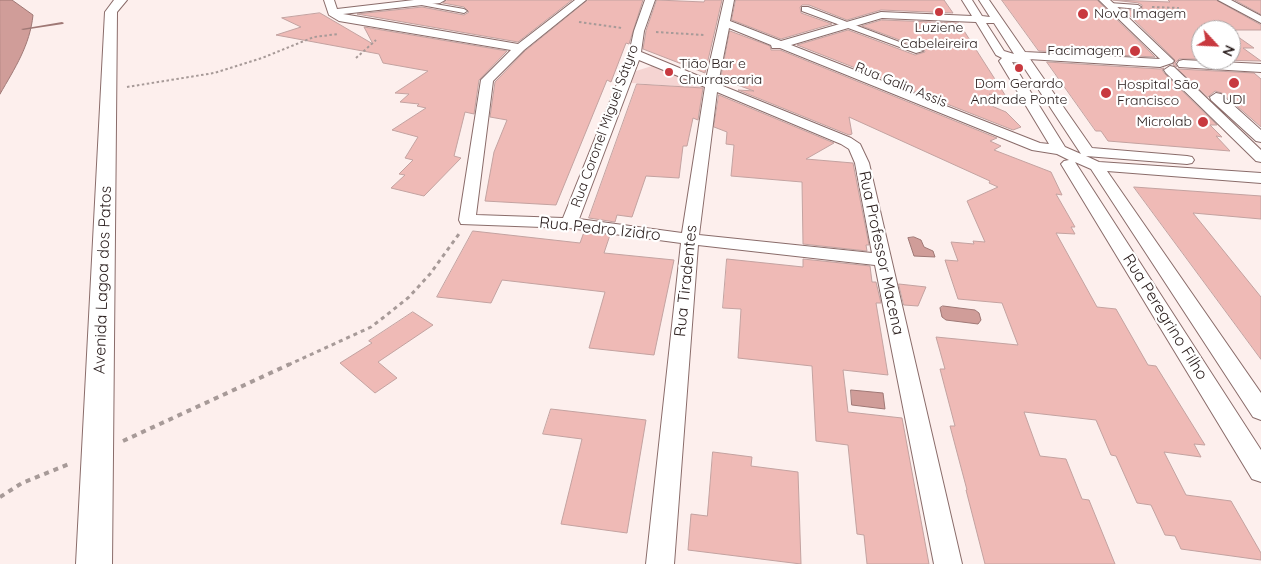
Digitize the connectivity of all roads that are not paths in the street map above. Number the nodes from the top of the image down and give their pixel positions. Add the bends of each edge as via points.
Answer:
1 (121, 0) edge
2 (329, 0) edge
3 (440, 0) edge
4 (581, 0) edge
5 (650, 0) edge
6 (729, 0) edge
7 (967, 0) edge
8 (984, 0) edge
9 (1223, 0) edge
10 (418, 3) junction
11 (1106, 3) edge
12 (1138, 6) road end
13 (805, 9) dead end
14 (886, 11) joint
15 (464, 12) dead end
16 (333, 13) junction
17 (979, 20) junction
18 (998, 20) junction
19 (1261, 20) edge
20 (845, 24) junction
21 (724, 30) junction
22 (639, 31) joint
23 (775, 46) junction
24 (520, 48) junction
25 (919, 51) dead end
26 (635, 54) junction
27 (1013, 58) junction
28 (1166, 66) junction
29 (1261, 68) edge
30 (1186, 69) junction
31 (1261, 75) edge
32 (712, 86) junction
33 (1261, 138) edge
34 (1078, 158) junction
35 (1261, 158) edge
36 (1261, 166) edge
37 (1261, 178) edge
38 (569, 223) junction
39 (690, 239) junction
40 (882, 260) junction
41 (1261, 411) edge
42 (1261, 471) edge
43 (94, 564) edge
44 (660, 564) edge
45 (948, 564) edge

1 - 43 street, Avenida Lagoa dos Patos via 111,12
2 - 16 street
3 - 10 street
4 - 24 street
5 - 22 street, Rua Coronel Miguel Sátyro
6 - 21 street, Rua Tiradentes
7 - 17 street, Rua Peregrino Filho
8 - 18 street, Rua Peregrino Filho
9 - 19 street
10 - 15 lane
10 - 16 street
11 - 12 lane
11 - 28 street
13 - 20 street
14 - 17 street
14 - 20 street
16 - 24 street via 343,19
17 - 18 street
17 - 27 street, Rua Peregrino Filho
18 - 27 street, Rua Peregrino Filho
20 - 23 street
20 - 25 street
21 - 23 street, Rua Galin Assis
21 - 32 street, Rua Tiradentes
22 - 26 street, Rua Coronel Miguel Sátyro
23 - 34 street, Rua Galin Assis via 1041,158
24 - 38 street, Rua Pedro Izidro via 491,74 485,84 467,220
26 - 32 street, Rua Professor Macena
26 - 38 street, Rua Coronel Miguel Sátyro
27 - 28 street
27 - 34 street, Rua Peregrino Filho
27 - 34 street, Rua Peregrino Filho
28 - 30 street
28 - 35 street
29 - 30 street
30 - 31 street
30 - 33 street
32 - 39 street, Rua Tiradentes
32 - 40 street, Rua Professor Macena via 846,141 854,148 862,163
34 - 36 street
34 - 37 street
34 - 41 street, Rua Peregrino Filho
34 - 42 street, Rua Peregrino Filho
38 - 39 street, Rua Pedro Izidro
39 - 40 street, Rua Pedro Izidro
39 - 44 street, Rua Tiradentes
40 - 45 street, Rua Professor Macena

